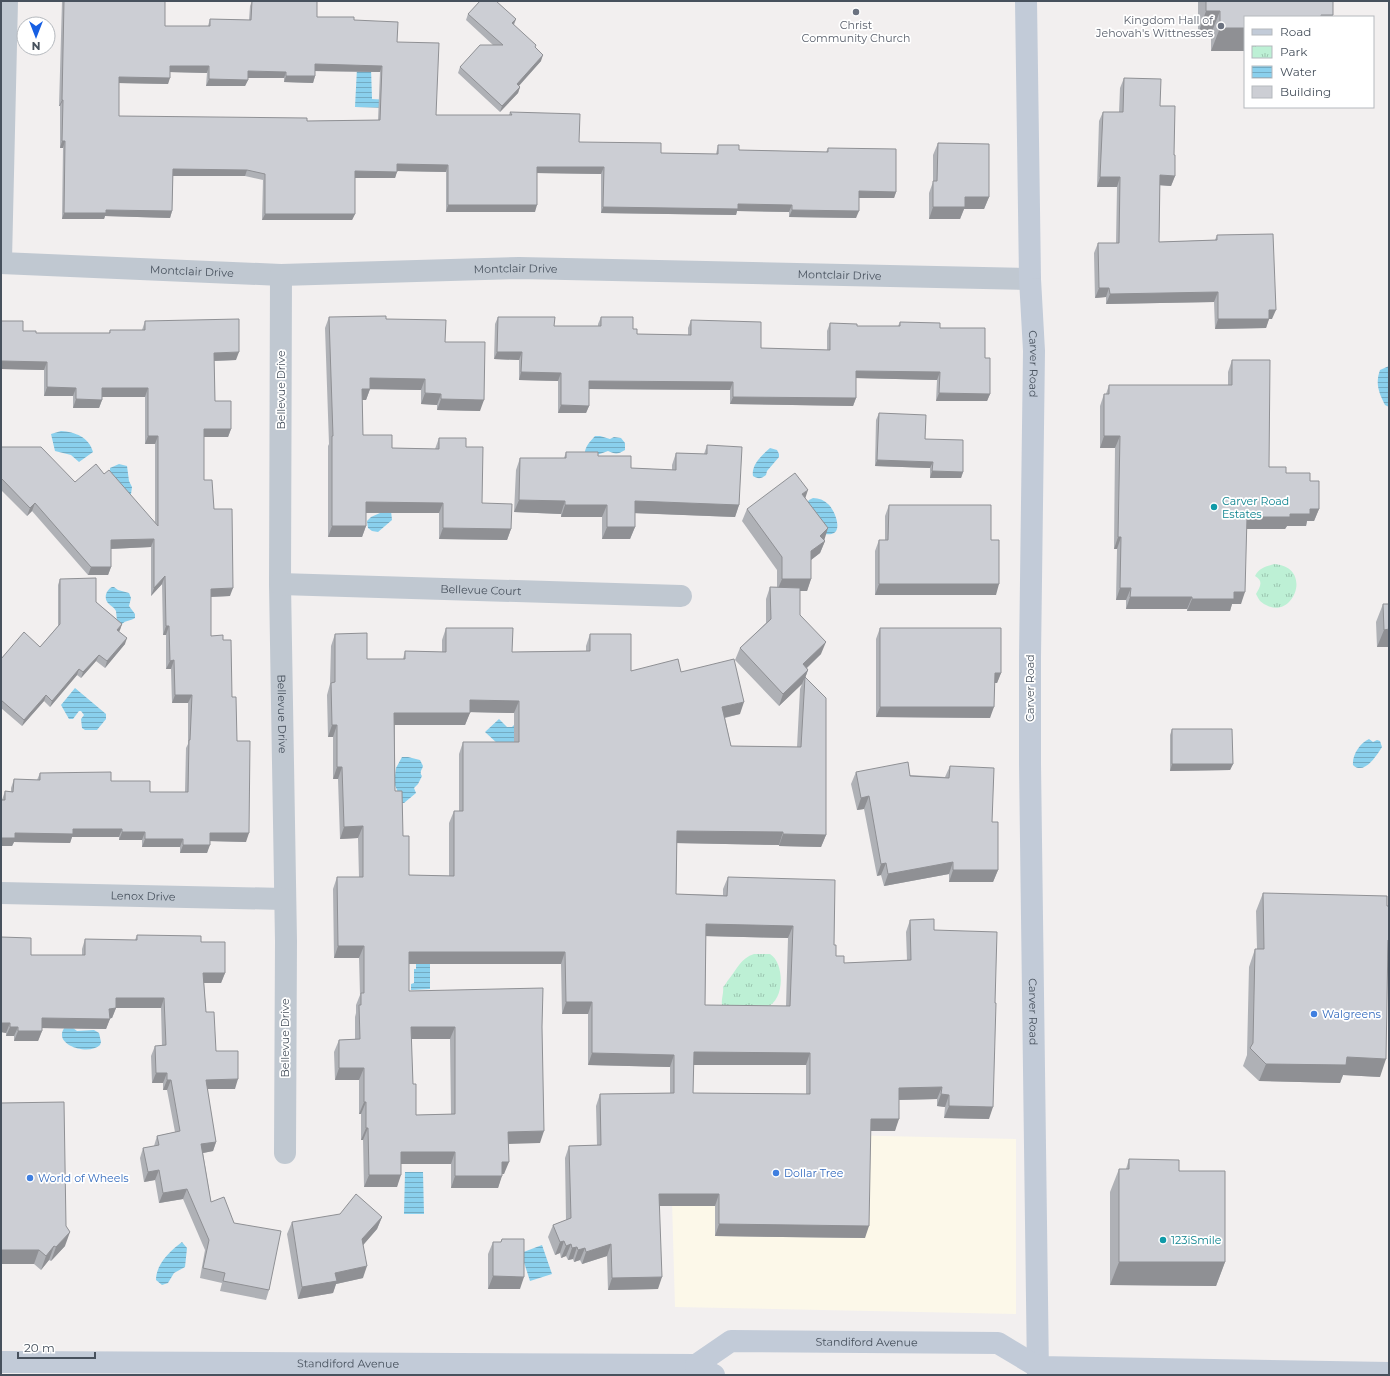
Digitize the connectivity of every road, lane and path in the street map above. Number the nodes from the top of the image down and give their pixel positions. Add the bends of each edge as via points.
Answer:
1 (6, 1) edge
2 (1026, 1) edge
3 (1, 262) edge
4 (281, 275) junction
5 (1030, 279) junction
6 (280, 584) junction
7 (681, 596) dead end
8 (1, 893) edge
9 (284, 899) junction
10 (285, 1153) dead end
11 (1, 1362) edge
12 (705, 1370) edge
13 (1033, 1372) edge
14 (1389, 1373) edge

1 - 3 street
2 - 5 main road, Carver Road
3 - 4 street, Montclair Drive
4 - 5 street, Montclair Drive via 519,268
4 - 6 street, Bellevue Drive
5 - 13 main road, Carver Road via 1034,351 1030,657
6 - 7 street, Bellevue Court
6 - 9 street, Bellevue Drive
8 - 9 street, Lenox Drive
9 - 10 street, Bellevue Drive
11 - 12 main road, Standiford Avenue
12 - 13 main road, Standiford Avenue via 732,1341 967,1342 998,1343
13 - 14 main road, Standiford Avenue

